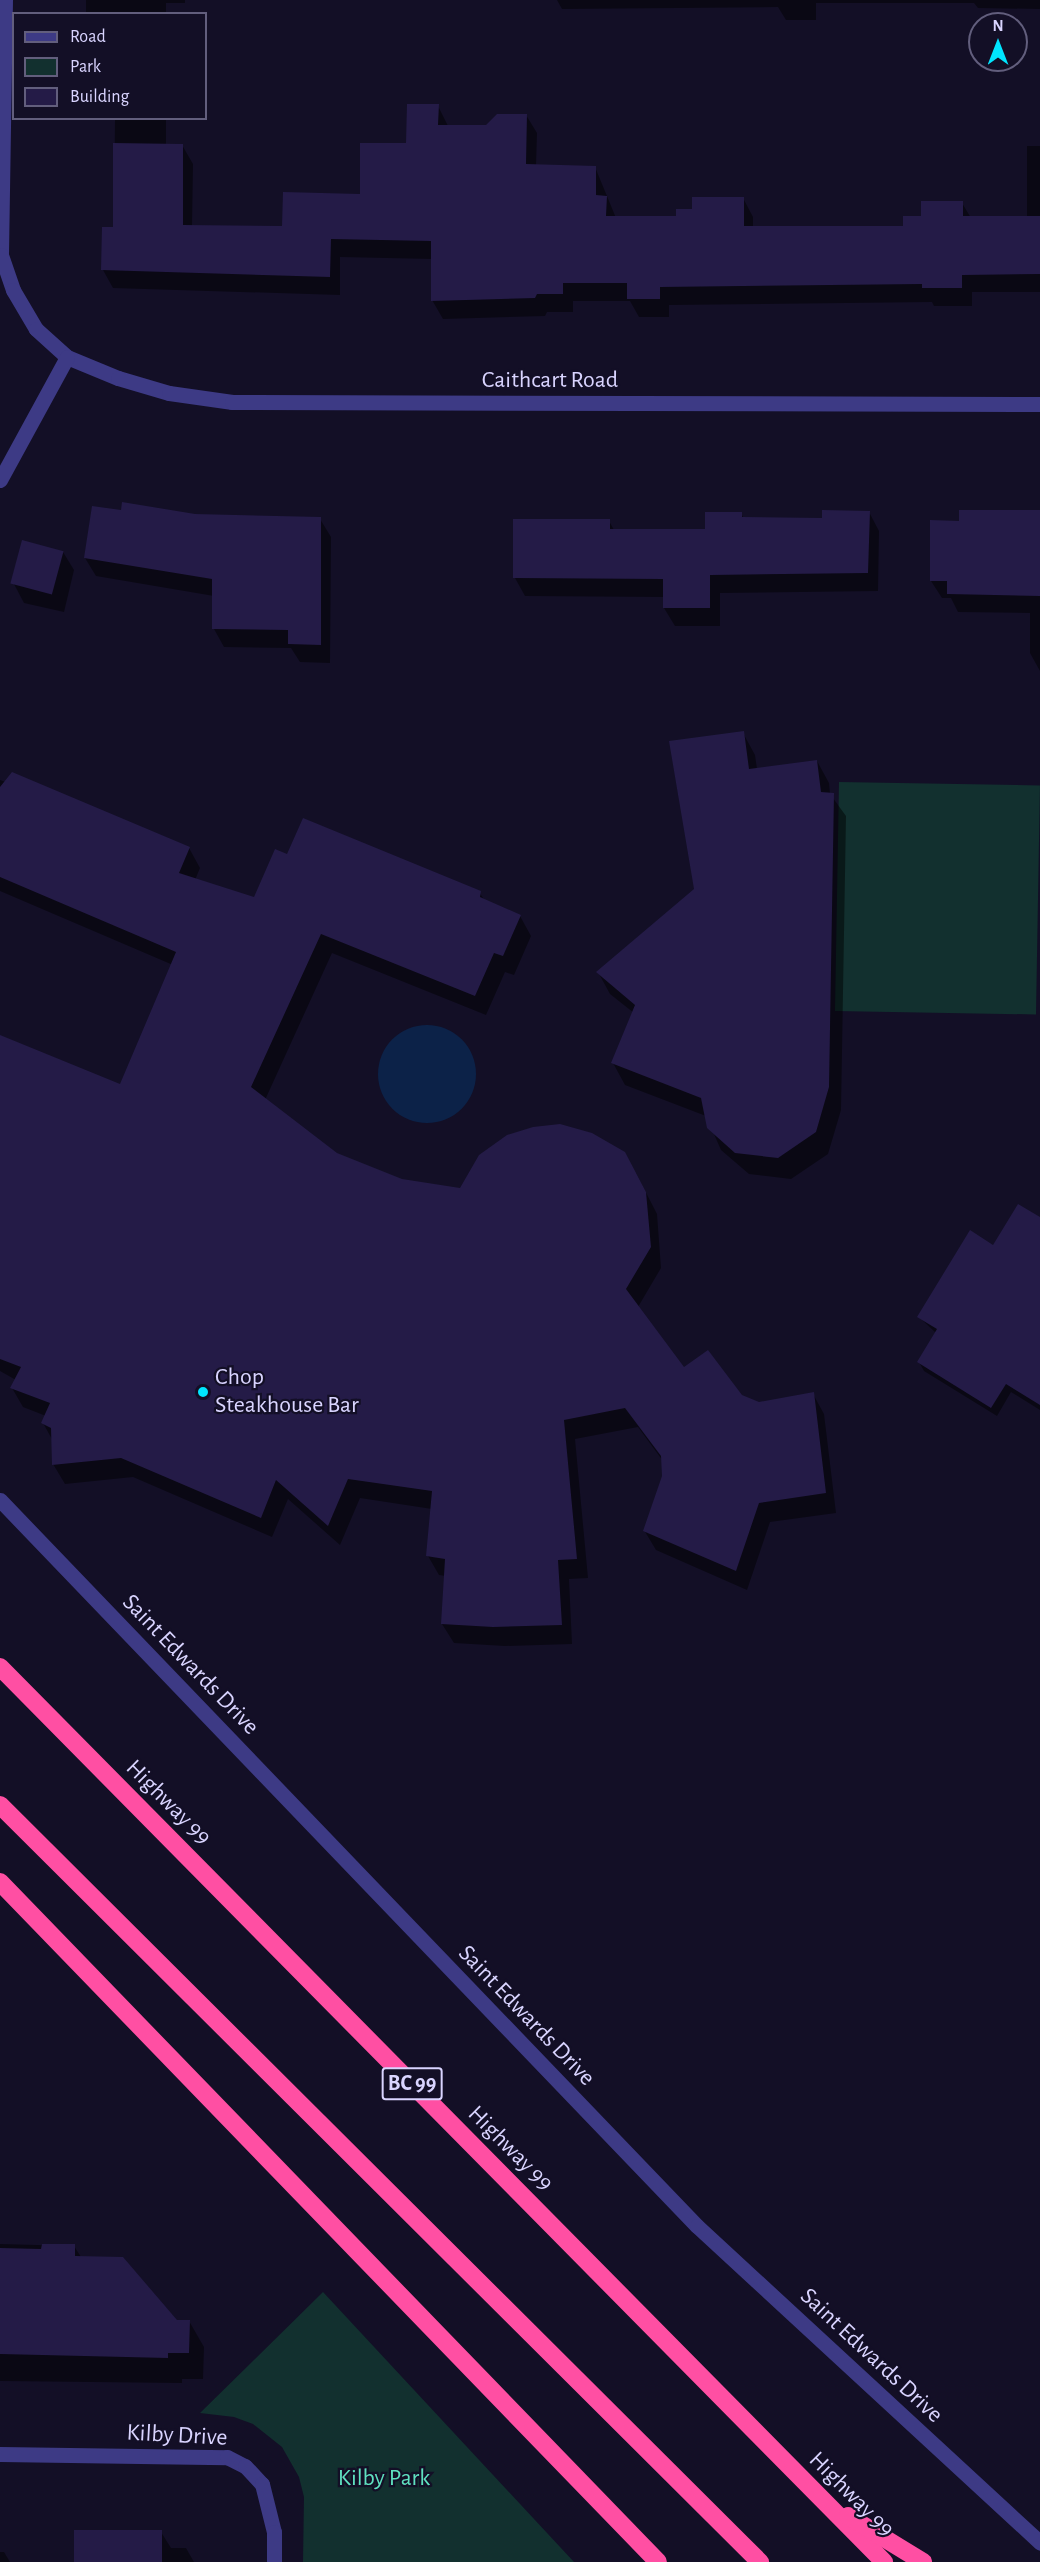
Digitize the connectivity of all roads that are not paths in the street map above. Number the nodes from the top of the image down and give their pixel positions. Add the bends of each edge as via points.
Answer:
1 (5, 0) edge
2 (1, 255) edge
3 (67, 357) junction
4 (1040, 404) edge
5 (0, 480) edge
6 (0, 1500) edge
7 (0, 1667) edge
8 (0, 1805) edge
9 (0, 1882) edge
10 (0, 2454) edge
11 (823, 2501) junction
12 (1040, 2543) edge
13 (274, 2562) edge
14 (658, 2562) edge
15 (760, 2562) edge
16 (884, 2562) edge
17 (923, 2562) edge

1 - 2 street, Caithcart Road
2 - 3 street, Caithcart Road via 13,290 36,329
3 - 4 street, Caithcart Road via 169,393 232,402
3 - 5 street
6 - 12 street, Saint Edwards Drive via 697,2226
7 - 11 highway, Highway 99 / BC 99
8 - 15 highway
9 - 14 highway
10 - 13 street, Kilby Drive via 226,2457 245,2466 262,2484 274,2532
11 - 16 highway, Highway 99 / BC 99
11 - 17 highway

